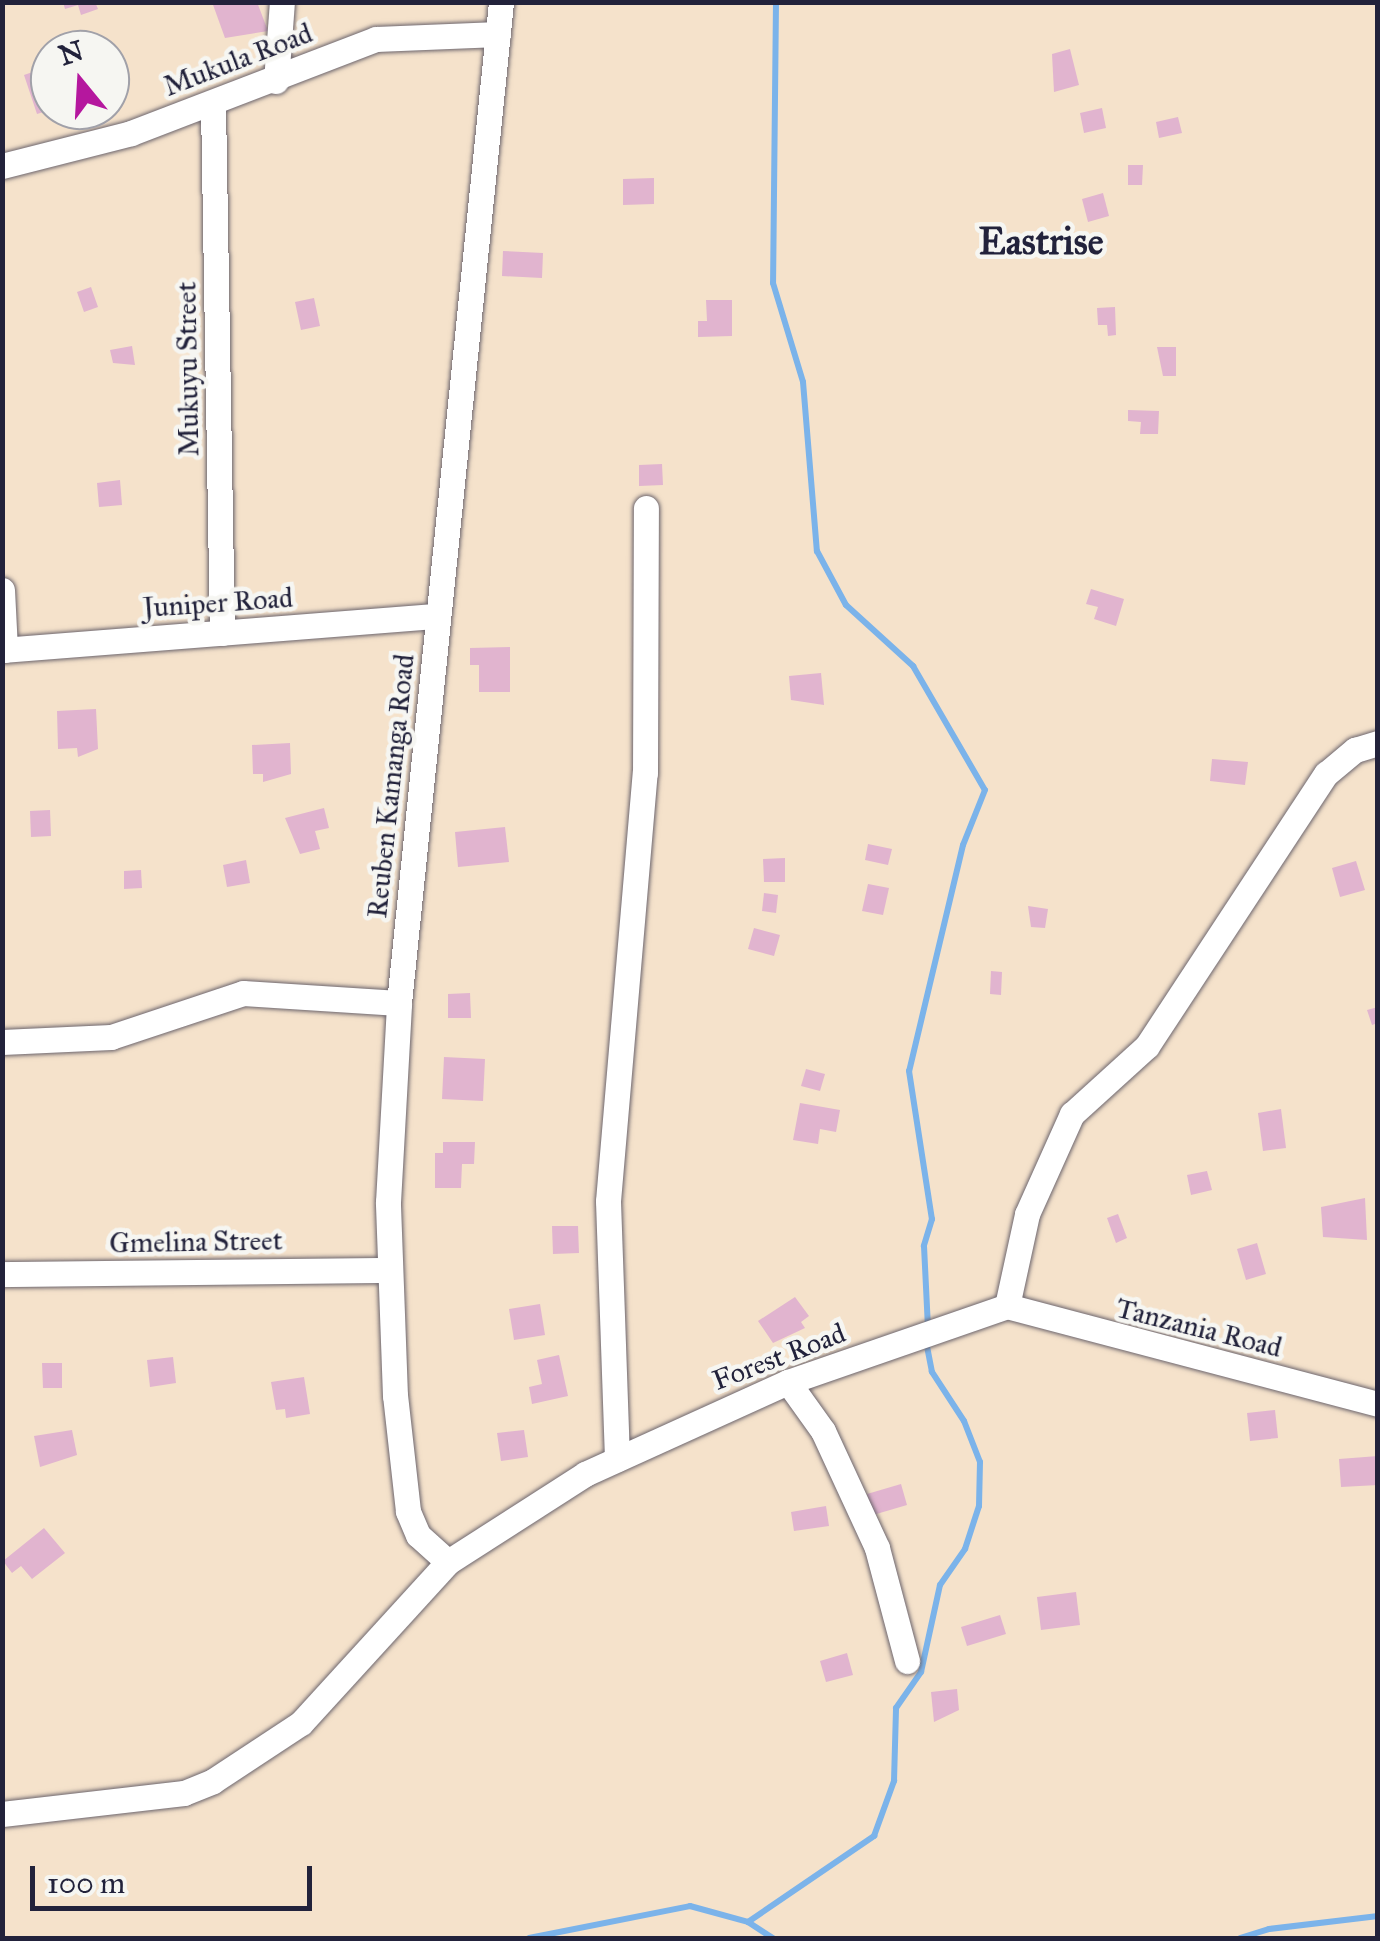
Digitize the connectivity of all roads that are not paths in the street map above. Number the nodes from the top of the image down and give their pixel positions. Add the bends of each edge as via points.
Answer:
1 (282, 2) edge
2 (502, 2) edge
3 (498, 34) junction
4 (276, 82) junction
5 (213, 104) junction
6 (2, 166) edge
7 (646, 508) dead end
8 (2, 590) edge
9 (438, 616) junction
10 (222, 632) junction
11 (4, 650) edge
12 (1378, 742) edge
13 (399, 1003) junction
14 (2, 1042) edge
15 (390, 1270) junction
16 (2, 1274) edge
17 (1007, 1306) junction
18 (788, 1382) junction
19 (1378, 1404) edge
20 (617, 1460) junction
21 (448, 1562) junction
22 (907, 1661) dead end
23 (2, 1814) edge

1 - 4 street
2 - 3 street, Reuben Kamanga Road
3 - 4 street, Mukula Road via 376,39
3 - 9 street, Reuben Kamanga Road
4 - 5 street, Mukula Road
5 - 6 street, Mukula Road
5 - 10 street, Mukuyu Street
7 - 20 street via 645,773 608,1201
8 - 11 street
9 - 10 street, Juniper Road
9 - 13 street, Reuben Kamanga Road
10 - 11 street, Juniper Road
12 - 17 street via 1355,750 1326,774 1146,1046 1072,1114 1027,1214
13 - 14 street via 244,993 111,1037
13 - 15 street, Reuben Kamanga Road
15 - 16 street, Gmelina Street
15 - 21 street, Reuben Kamanga Road via 408,1510 418,1535
17 - 18 street, Forest Road
17 - 19 street, Tanzania Road
18 - 20 street, Forest Road
18 - 22 street via 823,1431 877,1548
20 - 21 street, Forest Road
21 - 23 street, Forest Road via 302,1722 213,1781 184,1793

